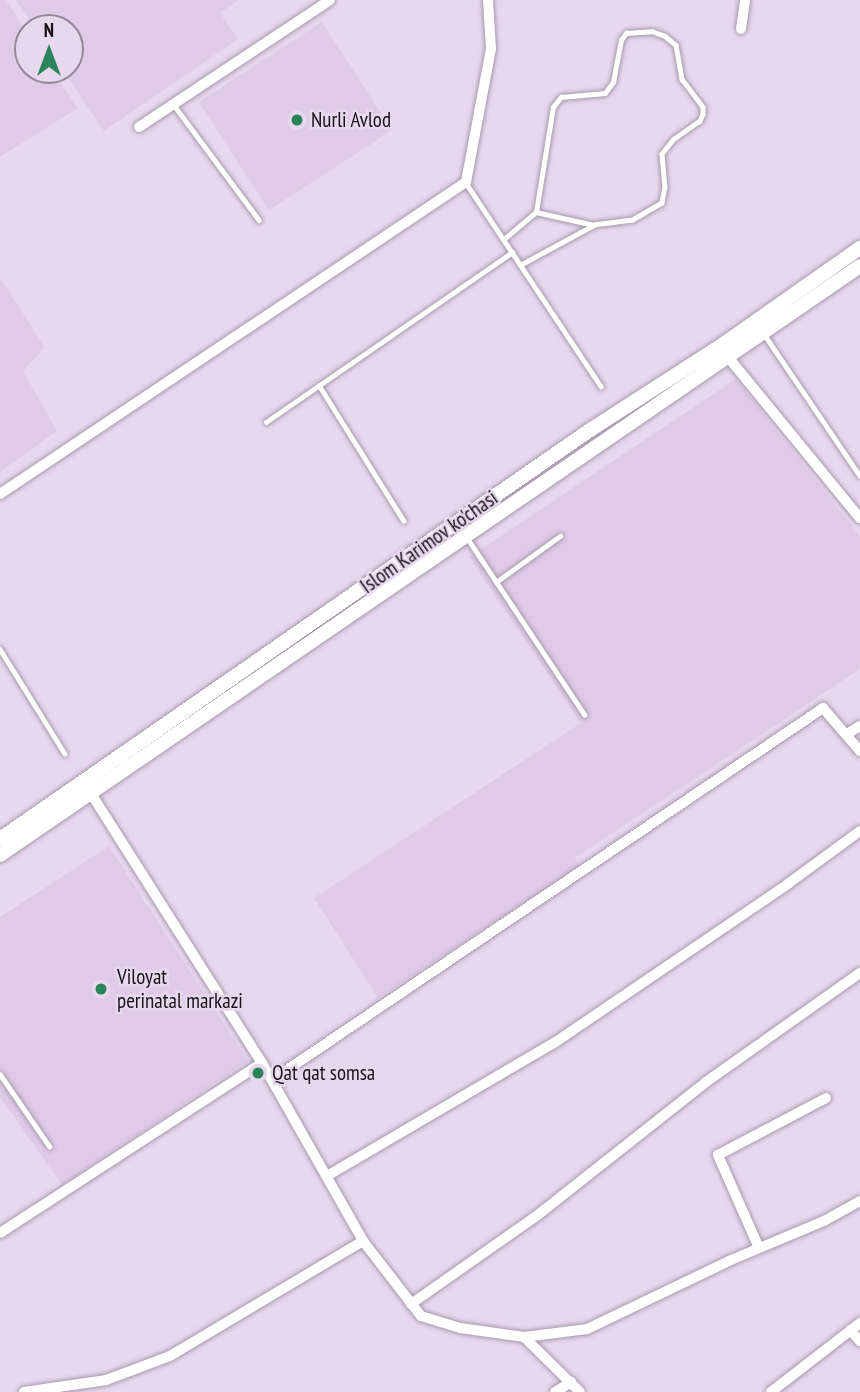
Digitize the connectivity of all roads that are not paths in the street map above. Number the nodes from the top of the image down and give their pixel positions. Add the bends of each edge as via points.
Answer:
1 (330, 0) edge
2 (488, 0) edge
3 (746, 0) edge
4 (741, 29) dead end
5 (173, 104) junction
6 (139, 127) dead end
7 (466, 182) junction
8 (536, 212) junction
9 (259, 220) dead end
10 (595, 225) junction
11 (504, 239) junction
12 (860, 248) edge
13 (513, 253) junction
14 (521, 265) junction
15 (860, 266) edge
16 (763, 334) junction
17 (729, 357) junction
18 (319, 385) junction
19 (601, 386) dead end
20 (266, 422) dead end
21 (860, 476) edge
22 (0, 494) edge
23 (860, 518) edge
24 (404, 521) dead end
25 (465, 536) junction
26 (560, 536) dead end
27 (496, 582) junction
28 (0, 649) edge
29 (585, 715) dead end
30 (860, 726) edge
31 (847, 734) junction
32 (860, 751) edge
33 (65, 754) dead end
34 (90, 792) junction
35 (860, 831) edge
36 (0, 839) edge
37 (0, 855) edge
38 (860, 973) edge
39 (262, 1063) junction
40 (0, 1074) edge
41 (272, 1080) junction
42 (825, 1098) dead end
43 (50, 1147) dead end
44 (327, 1176) junction
45 (860, 1201) edge
46 (0, 1233) edge
47 (363, 1241) junction
48 (759, 1248) junction
49 (411, 1304) junction
50 (860, 1323) edge
51 (850, 1330) junction
52 (524, 1337) junction
53 (860, 1341) edge
54 (571, 1382) junction
55 (24, 1392) edge
56 (555, 1392) edge
57 (580, 1392) edge
58 (771, 1392) edge

1 - 5 street
2 - 7 street via 491,49
3 - 4 street
5 - 6 street
5 - 9 lane
7 - 11 lane
7 - 22 street
8 - 10 lane
8 - 10 lane via 553,107 561,97 605,93 613,82 626,33 652,31 676,45 682,79 703,107 703,114 662,154 662,203 633,220
8 - 11 lane
10 - 14 lane
11 - 13 lane
12 - 36 main road, Islom Karimov ko'chasi
13 - 14 lane
13 - 18 lane
14 - 19 lane
15 - 16 main road, Islom Karimov ko'chasi
16 - 17 main road, Islom Karimov ko'chasi
16 - 21 lane
17 - 23 street
17 - 25 main road, Islom Karimov ko'chasi
18 - 20 lane
18 - 24 lane
25 - 27 lane
25 - 34 main road, Islom Karimov ko'chasi
26 - 27 lane
27 - 29 lane
28 - 33 lane
30 - 31 street
31 - 32 street
31 - 41 street via 823,708
34 - 37 main road, Islom Karimov ko'chasi
34 - 39 street
35 - 44 street via 554,1043
38 - 49 street via 706,1082 538,1214
39 - 41 street
39 - 46 street
40 - 43 lane
41 - 44 street
42 - 48 street via 718,1155
44 - 47 street
45 - 48 street via 824,1222
47 - 49 street
47 - 55 street via 170,1356 106,1380
48 - 52 street via 587,1329
49 - 52 street via 421,1315 460,1328
50 - 51 street
51 - 53 street
51 - 58 street
52 - 54 street
54 - 56 street
54 - 57 street

